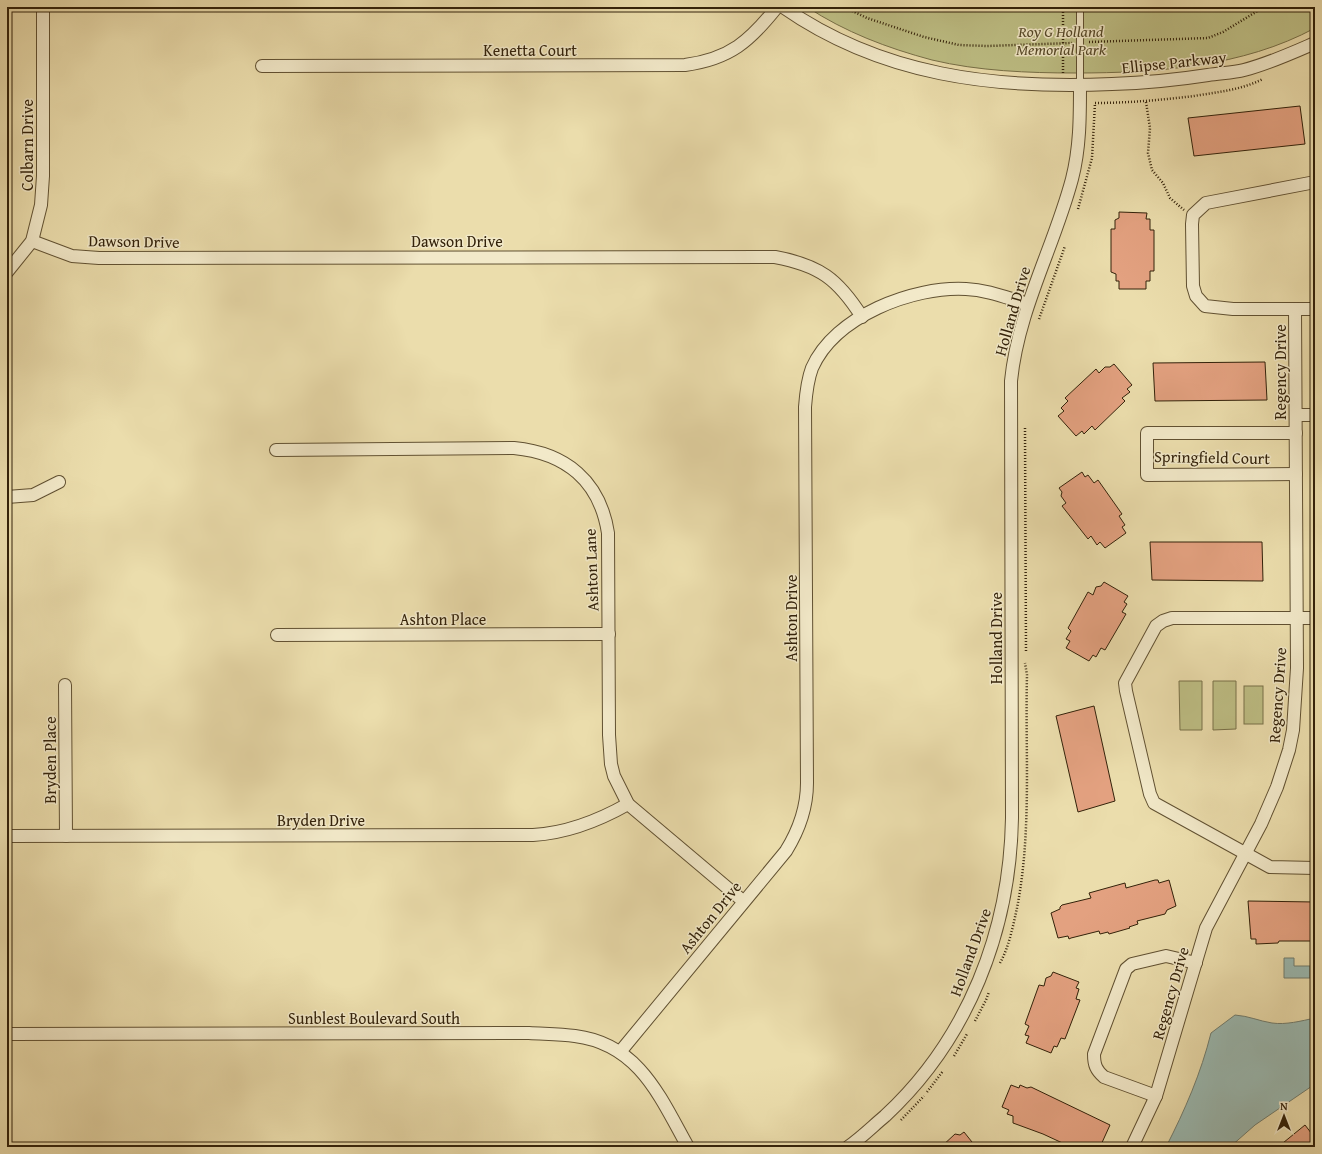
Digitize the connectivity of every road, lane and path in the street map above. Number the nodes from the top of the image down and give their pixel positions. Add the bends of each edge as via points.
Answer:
1 (43, 7) edge
2 (777, 7) edge
3 (783, 7) edge
4 (844, 7) edge
5 (1063, 7) edge
6 (1080, 7) edge
7 (1264, 7) edge
8 (1063, 43) junction
9 (1080, 43) junction
10 (1315, 43) edge
11 (262, 66) dead end
12 (1063, 73) dead end
13 (1268, 76) dead end
14 (1080, 86) junction
15 (1146, 102) junction
16 (1315, 182) edge
17 (1194, 214) junction
18 (1076, 215) dead end
19 (32, 241) junction
20 (1065, 245) dead end
21 (7, 272) edge
22 (1028, 304) junction
23 (1295, 309) junction
24 (1315, 309) edge
25 (862, 317) junction
26 (1038, 320) dead end
27 (1296, 414) junction
28 (1315, 414) edge
29 (1025, 425) dead end
30 (1296, 433) junction
31 (276, 450) dead end
32 (1296, 474) junction
33 (59, 482) dead end
34 (7, 497) edge
35 (1297, 618) junction
36 (1315, 618) edge
37 (609, 634) junction
38 (277, 635) dead end
39 (65, 685) dead end
40 (628, 804) junction
41 (7, 836) edge
42 (66, 836) junction
43 (1245, 854) junction
44 (1315, 868) edge
45 (743, 901) junction
46 (1196, 962) junction
47 (998, 966) dead end
48 (990, 988) dead end
49 (7, 1034) edge
50 (620, 1052) junction
51 (953, 1058) dead end
52 (945, 1068) dead end
53 (1156, 1096) junction
54 (897, 1123) dead end
55 (688, 1147) edge
56 (848, 1147) edge
57 (1132, 1147) edge

1 - 19 street, Colbarn Drive via 43,193
2 - 11 street, Kenetta Court via 739,47 722,56 685,65
3 - 14 street, Ellipse Parkway via 833,37 912,68 997,82
4 - 8 path via 867,18 945,42 969,46
5 - 8 path
6 - 9 lane
7 - 9 path via 1223,32 1208,38
8 - 9 path
8 - 12 path
9 - 14 lane
10 - 14 street, Ellipse Parkway via 1244,70 1137,84
13 - 15 path via 1234,89
14 - 22 street, Holland Drive via 1079,140 1074,171
15 - 17 path via 1150,128 1148,153 1152,170 1163,183 1170,198 1183,210
15 - 18 path via 1095,103 1092,158
16 - 17 street via 1214,200 1206,203
17 - 23 street, Regency Drive via 1193,286 1196,296 1205,306 1233,309
19 - 21 street, Colbarn Drive
19 - 25 street, Dawson Drive via 72,256 99,258 775,257 796,261 816,269 844,291
20 - 26 path
22 - 25 street, Ashton Drive via 984,291 942,290 904,298
22 - 56 street, Holland Drive via 1016,346 1012,381 1012,825 1009,876 1003,905 982,975 968,1005 942,1048 902,1100
23 - 24 street, Regency Drive
23 - 27 street, Regency Drive
25 - 45 street, Ashton Drive via 841,330 827,344 814,364 807,386 806,800 791,842
27 - 28 street
27 - 30 street, Regency Drive
29 - 47 path via 1027,828 1023,874 1015,917 1006,952
30 - 32 street, Regency Drive
30 - 32 street, Springfield Court via 1147,433 1147,475
31 - 37 street, Ashton Lane via 514,448 535,451 559,459 577,471 589,485 605,517 608,542
32 - 35 street, Regency Drive
33 - 34 street via 33,495
35 - 36 street
35 - 43 street, Regency Drive via 1296,690 1289,750 1278,786
35 - 43 street via 1172,618 1163,621 1156,626 1125,683 1154,802
37 - 38 street, Ashton Place
37 - 40 street, Ashton Lane via 611,764
39 - 42 street, Bryden Place
40 - 42 street, Bryden Drive via 613,813 566,832 533,835
40 - 45 street, Ashton Lane
41 - 42 street, Bryden Drive
43 - 44 street via 1270,867
43 - 46 street, Regency Drive via 1206,928
45 - 50 street, Ashton Drive
46 - 53 street, Regency Drive
46 - 53 street via 1166,956 1132,964 1126,970 1094,1054 1094,1064 1098,1072
48 - 51 path via 982,1009
49 - 50 street, Sunblest Boulevard South via 555,1034 590,1039
50 - 55 street, Sunblest Boulevard South via 639,1068 654,1086
52 - 54 path via 917,1104
53 - 57 street, Regency Drive

